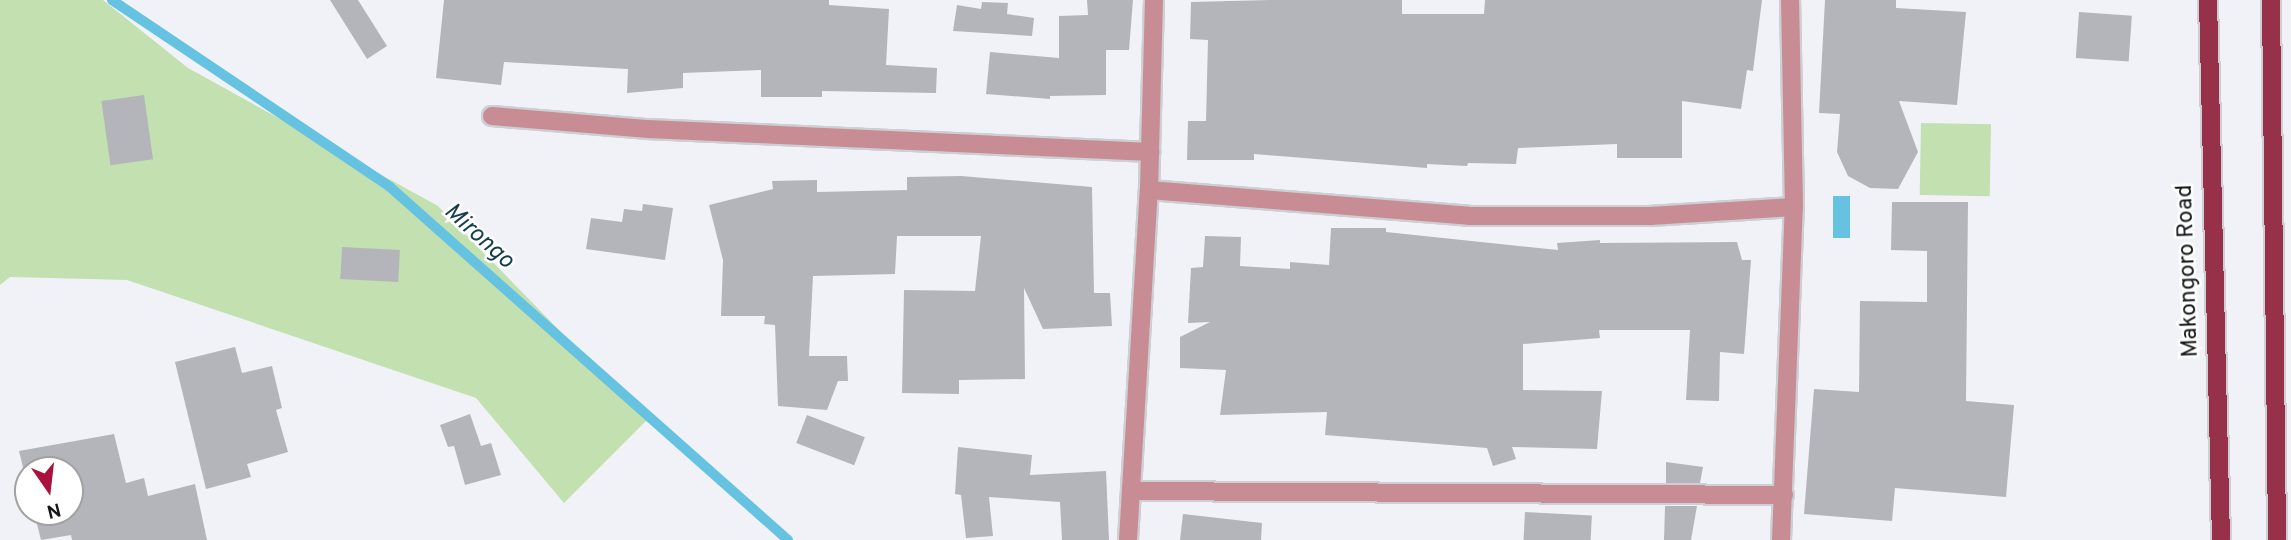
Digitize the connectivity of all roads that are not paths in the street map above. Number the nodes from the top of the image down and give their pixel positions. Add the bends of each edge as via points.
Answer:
1 (1154, 0) edge
2 (1790, 0) edge
3 (2208, 0) edge
4 (2271, 0) edge
5 (492, 116) dead end
6 (1150, 152) junction
7 (1149, 190) junction
8 (1794, 207) junction
9 (1131, 492) junction
10 (1784, 495) junction
11 (1128, 540) edge
12 (1781, 540) edge
13 (2221, 540) edge
14 (2277, 540) edge

1 - 6 street
2 - 8 street
3 - 13 main road, Makongoro Road
4 - 14 main road
5 - 6 street via 648,129
6 - 7 street
7 - 8 street via 1469,216 1637,217
7 - 9 street
8 - 10 street
9 - 10 street
9 - 11 street
10 - 12 street

